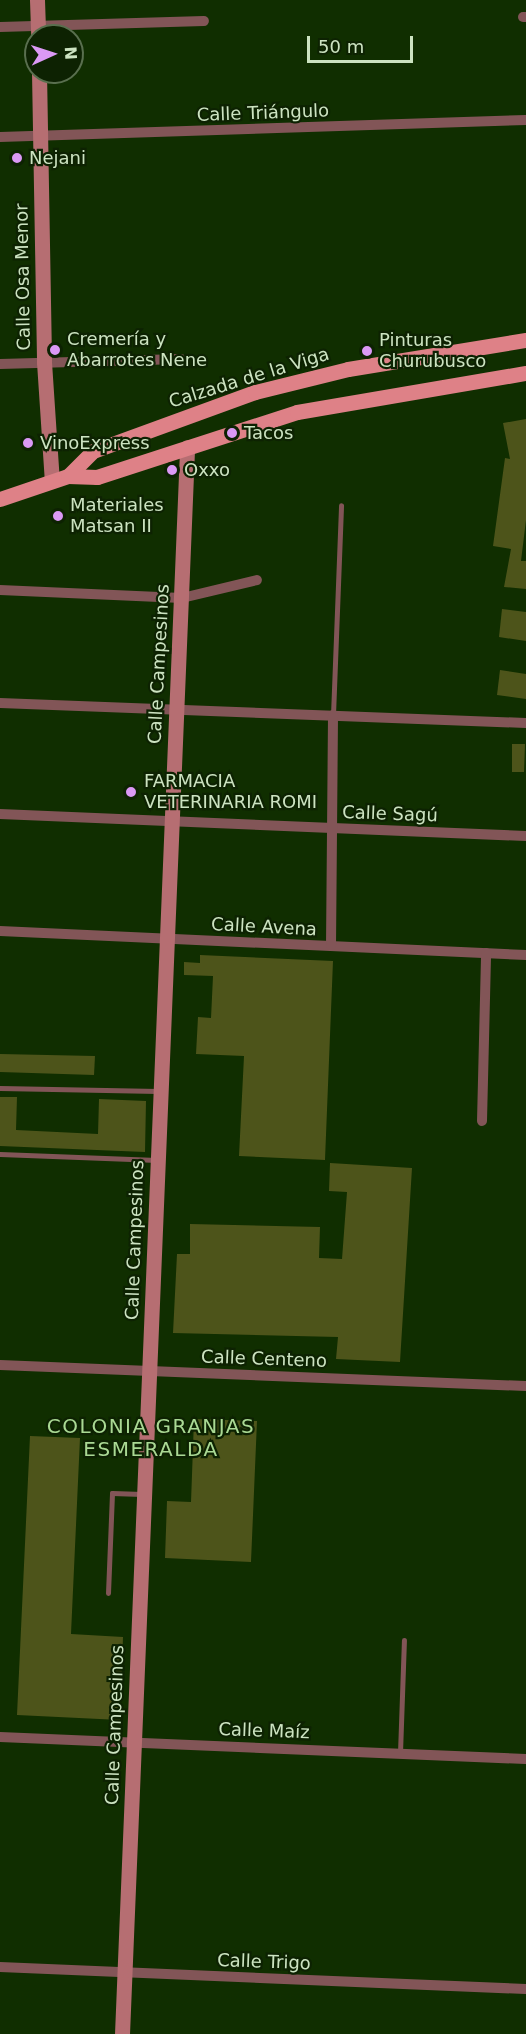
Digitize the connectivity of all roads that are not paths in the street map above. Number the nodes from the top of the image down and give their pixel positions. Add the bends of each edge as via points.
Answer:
1 (37, 0) edge
2 (204, 21) dead end
3 (38, 24) edge
4 (0, 27) edge
5 (84, 28) edge
6 (24, 30) edge
7 (39, 84) edge
8 (526, 120) edge
9 (40, 136) junction
10 (0, 137) edge
11 (526, 340) edge
12 (181, 359) dead end
13 (44, 362) junction
14 (0, 364) edge
15 (526, 373) edge
16 (187, 447) junction
17 (68, 476) junction
18 (52, 481) junction
19 (0, 500) edge
20 (341, 505) dead end
21 (257, 580) dead end
22 (0, 590) edge
23 (182, 598) junction
24 (0, 703) edge
25 (176, 710) junction
26 (333, 715) junction
27 (526, 723) edge
28 (0, 814) edge
29 (171, 821) junction
30 (332, 828) junction
31 (526, 836) edge
32 (0, 931) edge
33 (166, 939) junction
34 (331, 946) junction
35 (486, 953) junction
36 (526, 955) edge
37 (0, 1088) edge
38 (160, 1091) junction
39 (482, 1121) dead end
40 (0, 1154) edge
41 (157, 1160) junction
42 (0, 1365) edge
43 (150, 1372) junction
44 (526, 1386) edge
45 (142, 1494) junction
46 (108, 1593) dead end
47 (404, 1640) dead end
48 (0, 1737) edge
49 (135, 1742) junction
50 (400, 1753) junction
51 (526, 1759) edge
52 (0, 1967) edge
53 (126, 1972) junction
54 (526, 1989) edge
55 (122, 2034) edge

1 - 3 street
2 - 5 street
4 - 6 street
7 - 9 street, Calle Osa Menor
8 - 9 street, Calle Triángulo
9 - 10 street, Calle Triángulo
9 - 13 street, Calle Osa Menor
11 - 17 main road, Calzada de la Viga via 348,369 255,393 93,452
12 - 13 street
13 - 14 street
13 - 18 street, Calle Osa Menor
15 - 16 main road, Calzada de la Viga via 297,412
16 - 17 main road, Calzada de la Viga via 98,477
16 - 23 street, Calle Campesinos
17 - 18 main road, Calzada de la Viga
18 - 19 main road, Calzada de la Viga
20 - 26 lane
21 - 23 street
22 - 23 street
23 - 25 street, Calle Campesinos
24 - 25 street
25 - 26 street
25 - 29 street, Calle Campesinos
26 - 27 street
26 - 30 street
28 - 29 street, Calle Sagú
29 - 30 street, Calle Sagú
29 - 33 street, Calle Campesinos
30 - 31 street, Calle Sagú
30 - 34 street
32 - 33 street, Calle Avena
33 - 34 street, Calle Avena
33 - 38 street, Calle Campesinos
34 - 35 street, Calle Avena
35 - 36 street, Calle Avena
35 - 39 street
37 - 38 lane
38 - 41 street, Calle Campesinos
40 - 41 lane
41 - 43 street, Calle Campesinos
42 - 43 street, Calle Centeno
43 - 44 street, Calle Centeno
43 - 45 street, Calle Campesinos
45 - 46 lane via 112,1493
45 - 49 street, Calle Campesinos
47 - 50 lane
48 - 49 street, Calle Maíz
49 - 50 street, Calle Maíz
49 - 53 street, Calle Campesinos
50 - 51 street, Calle Maíz
52 - 53 street, Calle Trigo
53 - 54 street, Calle Trigo
53 - 55 street, Calle Campesinos

